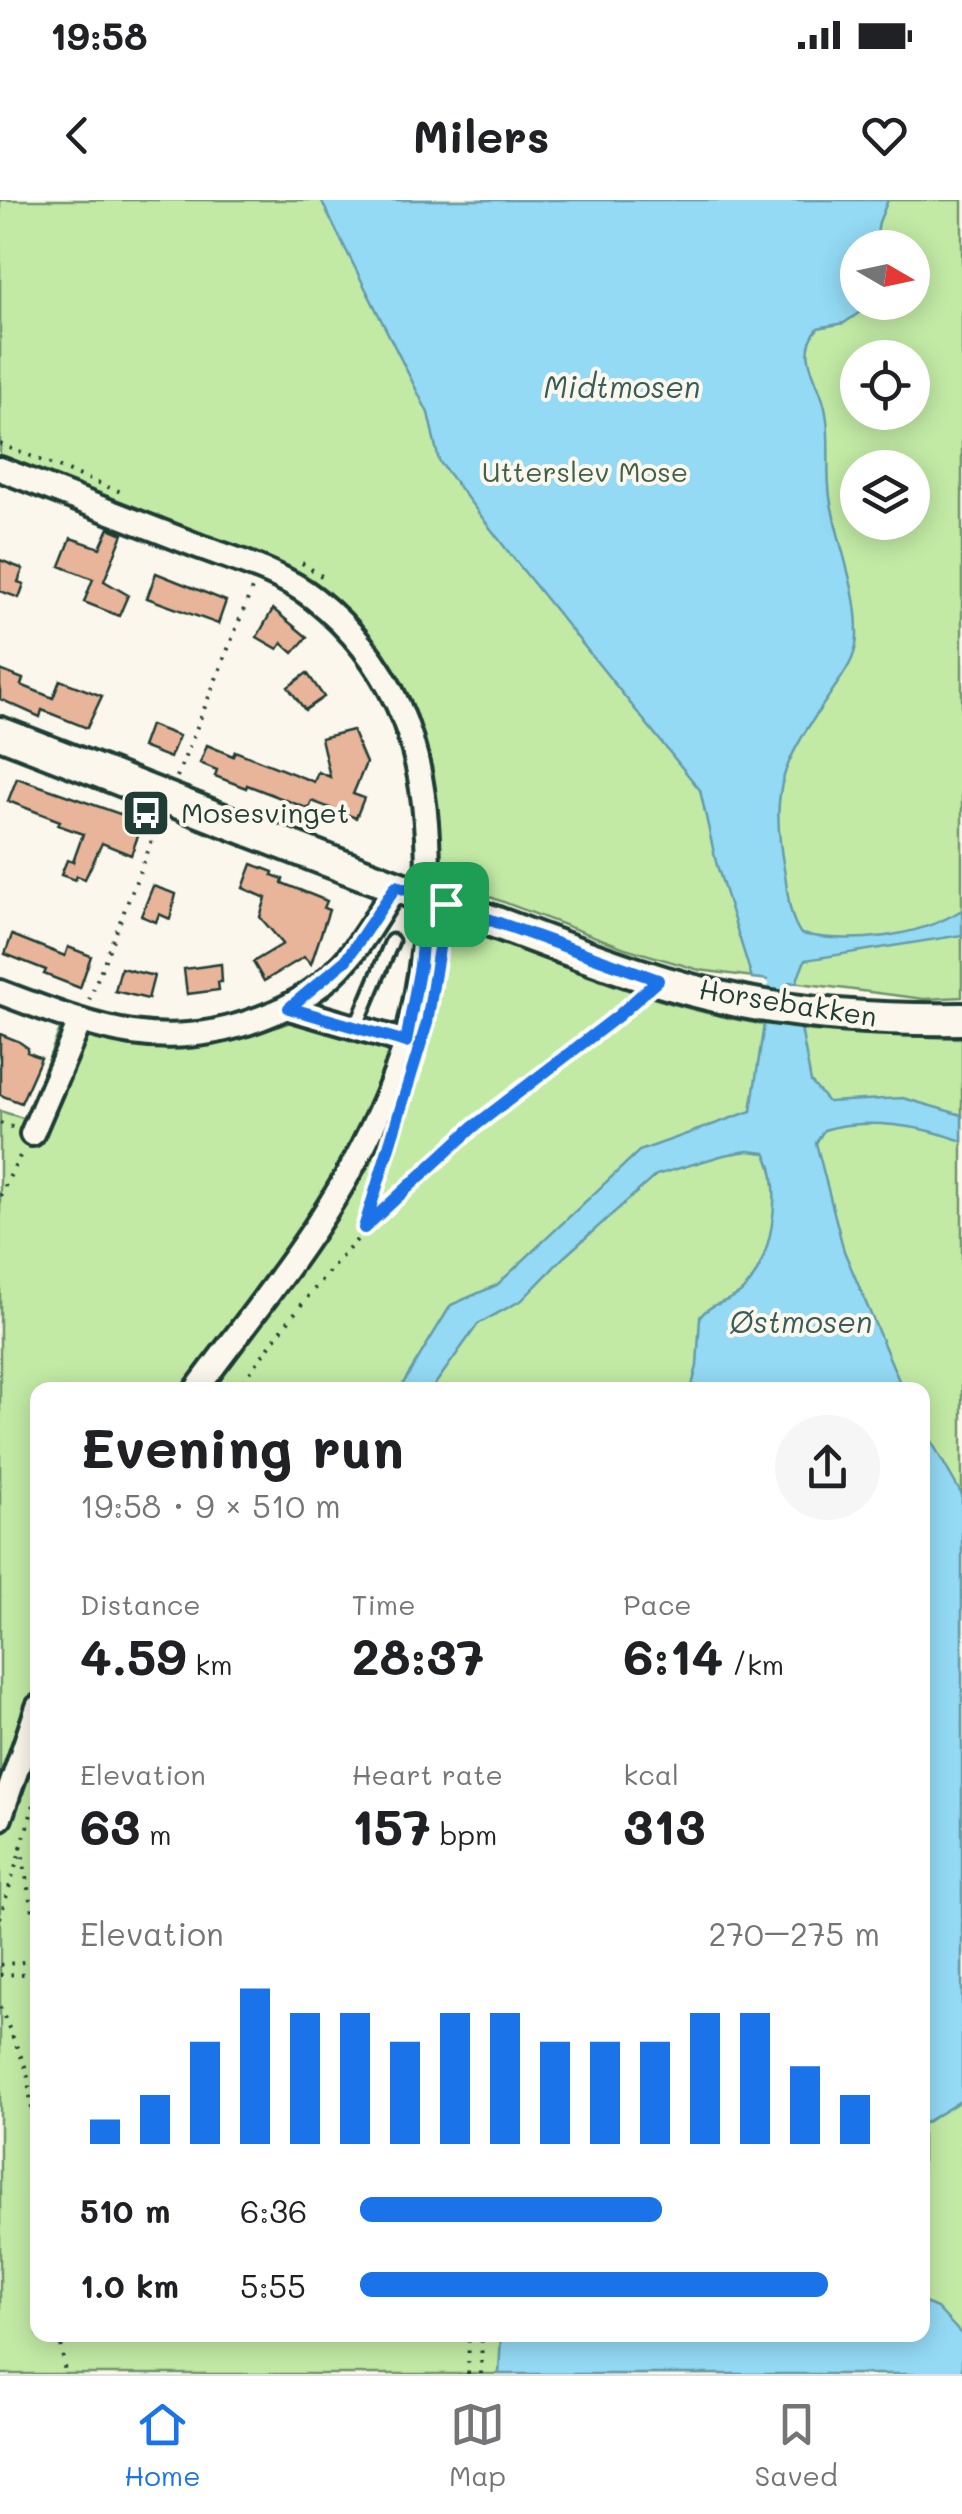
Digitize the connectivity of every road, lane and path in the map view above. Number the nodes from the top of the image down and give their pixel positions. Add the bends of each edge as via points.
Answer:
1 (0, 444) edge
2 (0, 469) edge
3 (140, 500) dead end
4 (294, 560) dead end
5 (334, 586) dead end
6 (0, 733) edge
7 (396, 886) junction
8 (426, 898) junction
9 (392, 941) dead end
10 (658, 980) junction
11 (0, 992) edge
12 (289, 1008) junction
13 (962, 1019) edge
14 (80, 1022) junction
15 (356, 1027) junction
16 (406, 1042) junction
17 (32, 1134) joint
18 (394, 1135) dead end
19 (0, 1196) edge
20 (364, 1228) junction
21 (202, 1382) edge
22 (244, 1382) edge
23 (30, 1730) edge
24 (30, 1813) edge
25 (0, 1818) edge
26 (20, 1841) junction
27 (30, 1900) edge
28 (0, 1918) edge
29 (30, 1961) edge
30 (0, 1965) edge
31 (30, 1973) edge
32 (0, 1975) edge
33 (0, 2008) edge
34 (30, 2094) edge
35 (61, 2342) edge
36 (469, 2342) edge
37 (482, 2342) edge
38 (65, 2374) edge
39 (468, 2374) edge
40 (481, 2374) edge

1 - 3 path
2 - 8 street via 260,570 312,596 346,627 376,662 400,708 424,808
4 - 5 path
6 - 7 street, Horsebakken
7 - 8 street, Horsebakken
7 - 12 street via 346,960
8 - 10 street, Horsebakken
8 - 16 street
9 - 15 lane
10 - 13 street, Horsebakken via 815,1013
10 - 20 path via 472,1128
11 - 14 street
12 - 14 street via 204,1034 164,1038
12 - 15 street
14 - 17 street
15 - 16 street
16 - 21 street via 364,1146 329,1207
17 - 19 path
18 - 20 path
20 - 22 path
23 - 25 street
24 - 26 path
26 - 27 path
26 - 28 path
29 - 30 path
31 - 32 path
33 - 34 path
35 - 38 path
36 - 39 path
37 - 40 path

